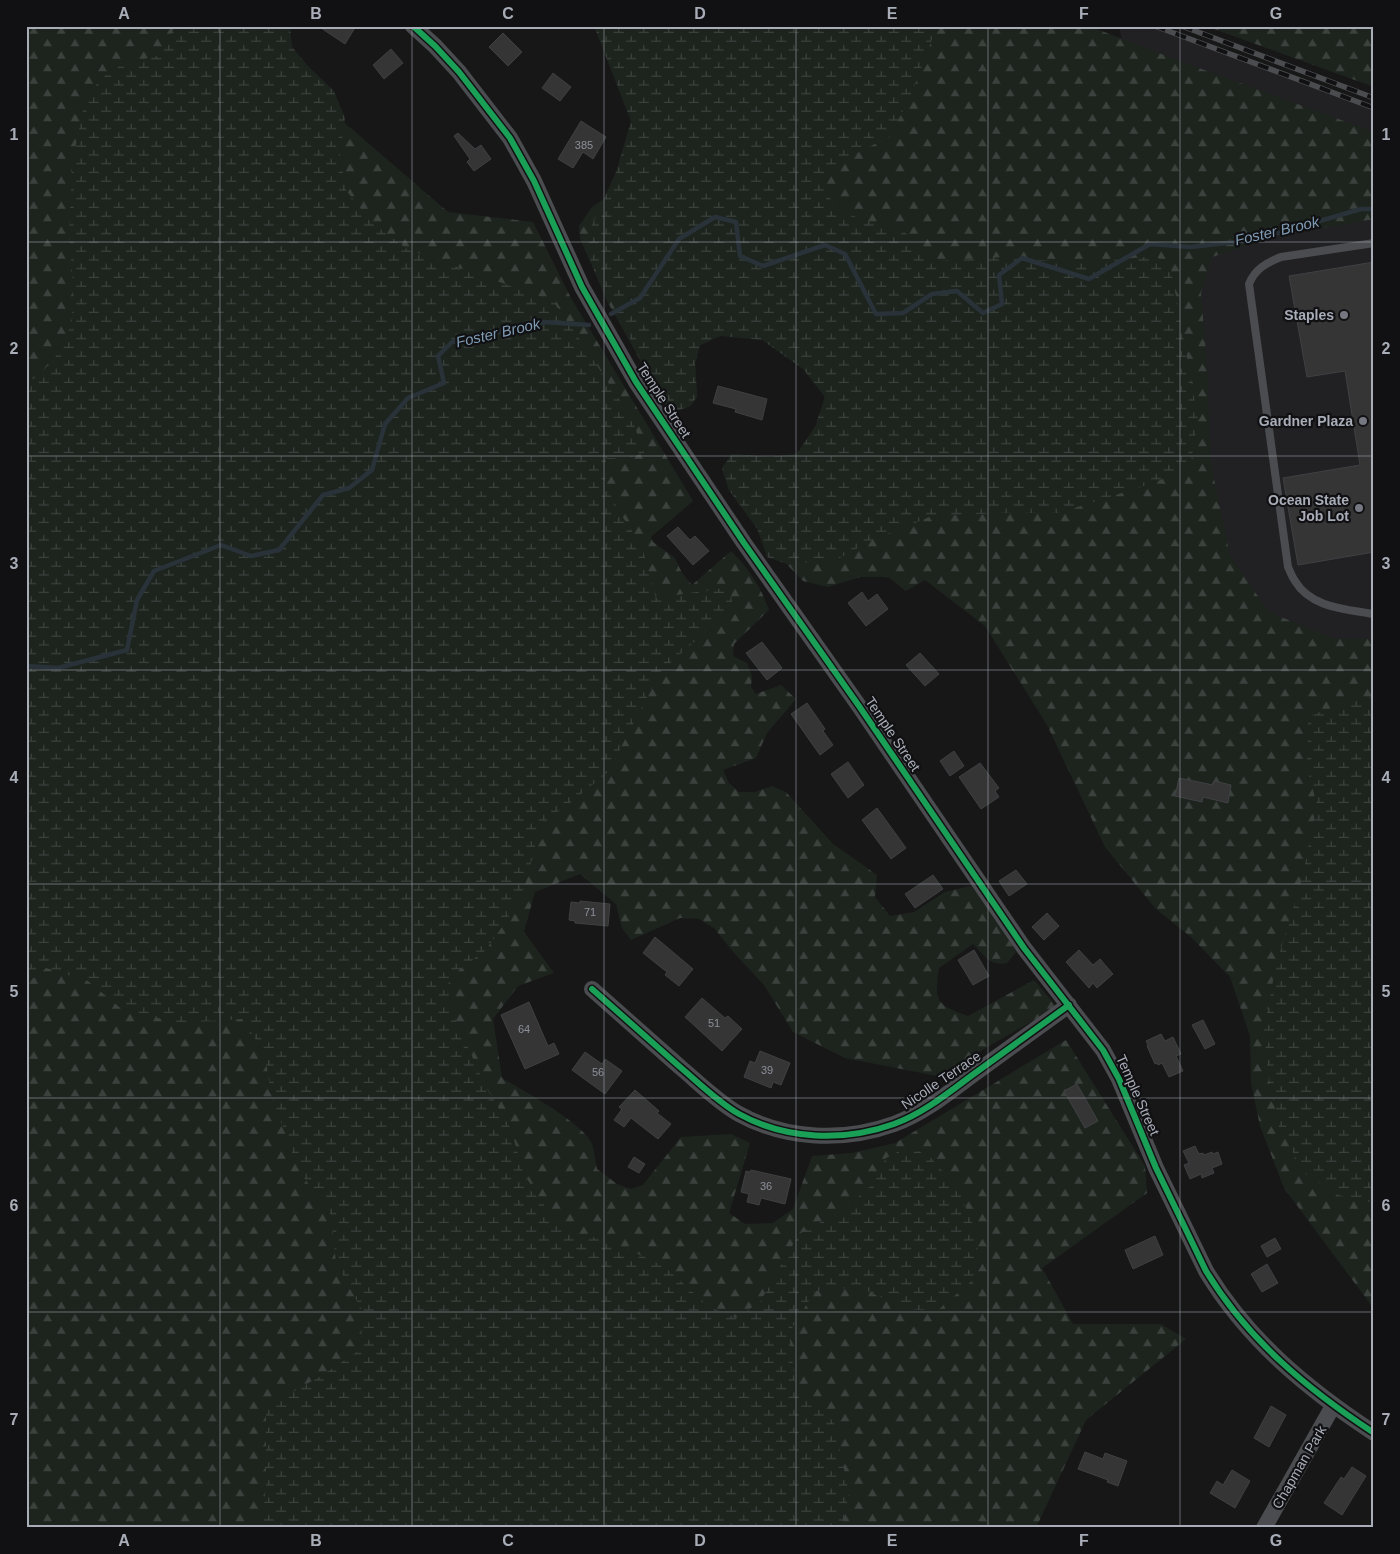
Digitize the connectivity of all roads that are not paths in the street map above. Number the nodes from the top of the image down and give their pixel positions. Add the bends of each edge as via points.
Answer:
1 (413, 26) edge
2 (1374, 243) edge
3 (1374, 614) edge
4 (592, 989) dead end
5 (1069, 1005) junction
6 (1333, 1406) junction
7 (1374, 1433) edge
8 (1264, 1528) edge

1 - 5 street, Temple Street via 460,72 510,138 531,174 582,287 636,382 1024,948
2 - 3 lane via 1281,257 1260,268 1252,275 1249,284 1288,567 1295,582 1318,602
4 - 5 street, Nicolle Terrace via 738,1114 779,1131 822,1136 869,1131 914,1114
5 - 6 street, Temple Street via 1115,1070 1156,1168 1206,1271 1246,1328
6 - 7 street, Temple Street
6 - 8 street, Chapman Park

